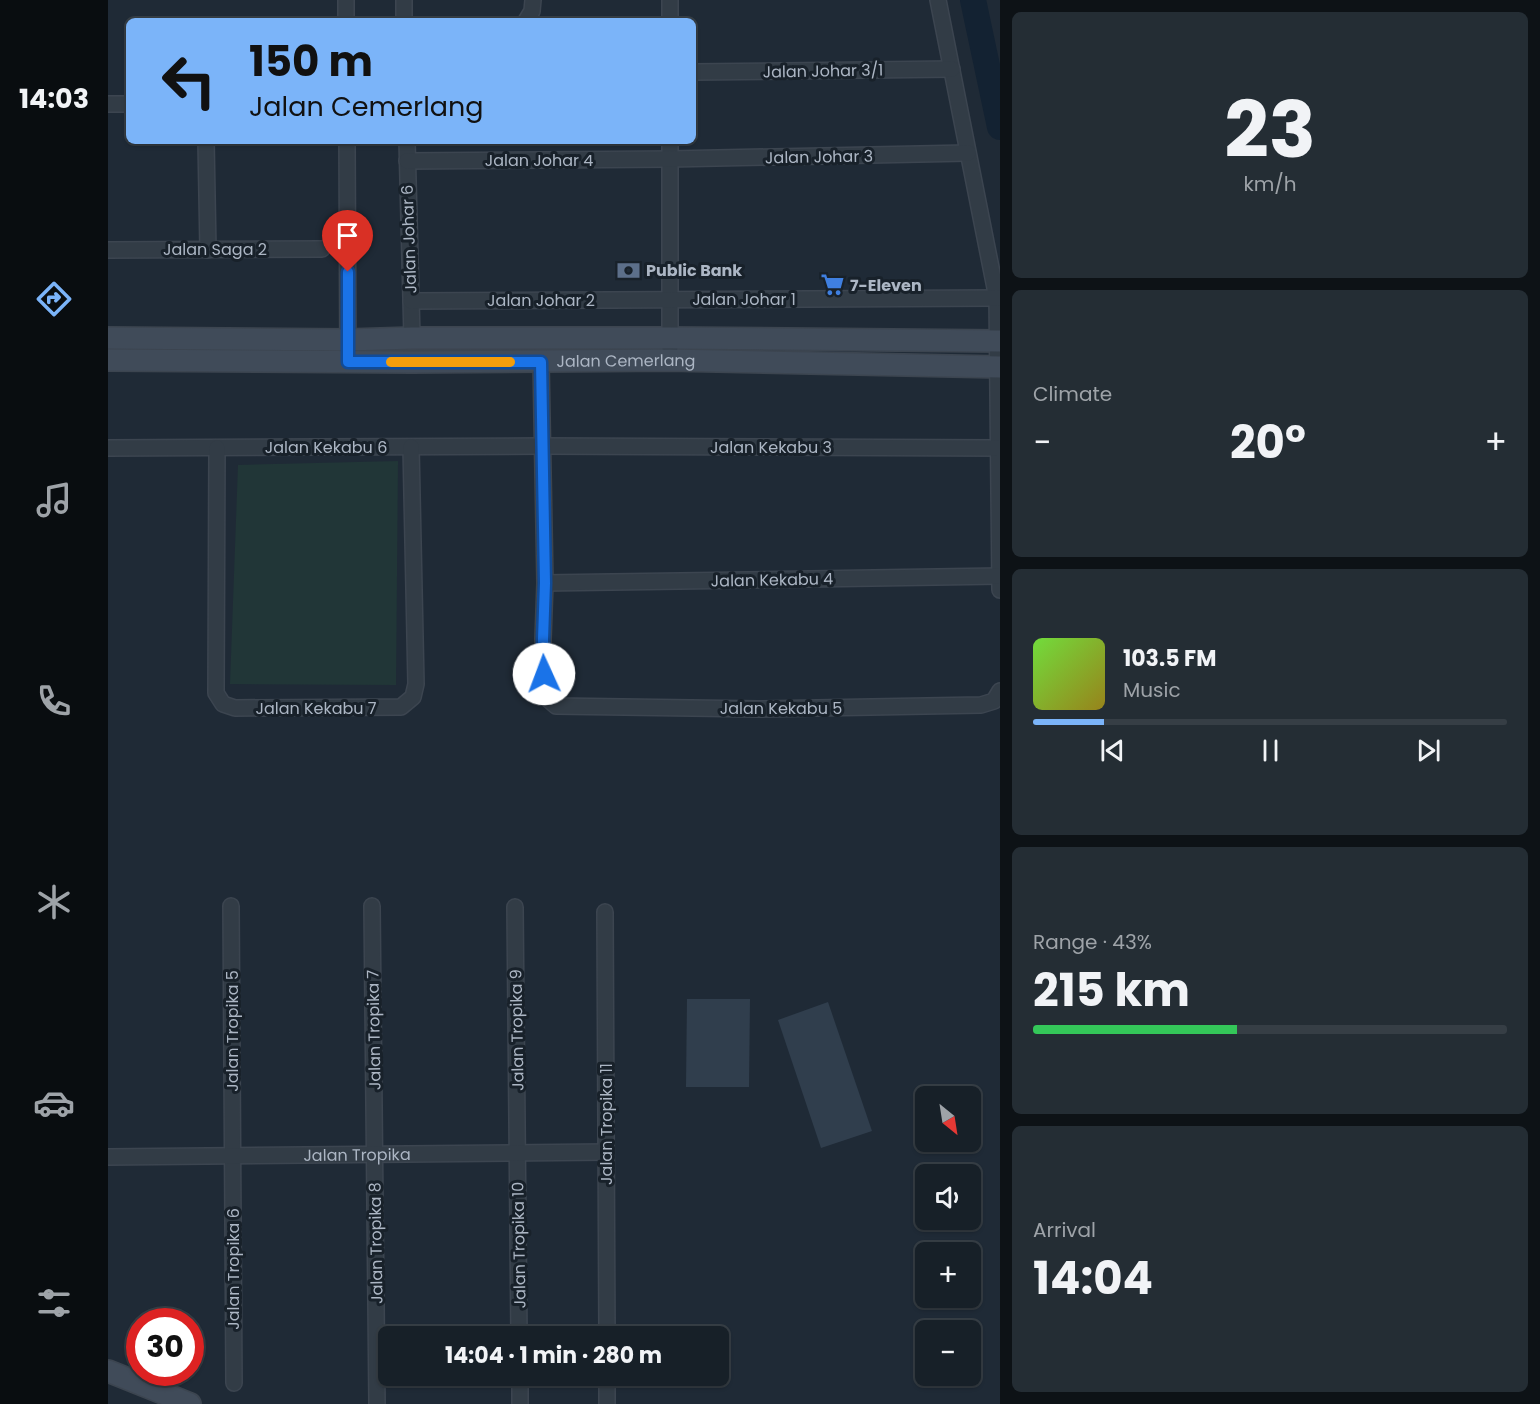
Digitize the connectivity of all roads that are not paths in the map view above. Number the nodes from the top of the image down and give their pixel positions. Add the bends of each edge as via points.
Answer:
1 (346, 0) edge
2 (404, 0) edge
3 (670, 0) edge
4 (938, 0) edge
5 (346, 18) edge
6 (404, 18) edge
7 (670, 18) edge
8 (952, 69) junction
9 (696, 72) edge
10 (108, 104) edge
11 (126, 104) edge
12 (206, 144) edge
13 (346, 144) edge
14 (406, 144) edge
15 (670, 144) edge
16 (968, 153) junction
17 (670, 159) junction
18 (407, 161) junction
19 (208, 249) junction
20 (322, 249) dead end
21 (108, 250) edge
22 (997, 298) junction
23 (670, 300) junction
24 (411, 301) junction
25 (108, 338) edge
26 (412, 338) junction
27 (670, 338) junction
28 (349, 340) junction
29 (999, 341) edge
30 (108, 360) edge
31 (670, 360) junction
32 (348, 362) junction
33 (541, 362) junction
34 (999, 367) edge
35 (543, 446) junction
36 (217, 447) junction
37 (411, 447) junction
38 (108, 448) edge
39 (999, 448) edge
40 (1000, 576) edge
41 (545, 583) junction
42 (1000, 590) edge
43 (1000, 691) edge
44 (231, 906) dead end
45 (372, 906) dead end
46 (515, 907) dead end
47 (605, 912) dead end
48 (606, 1152) junction
49 (518, 1153) junction
50 (375, 1154) junction
51 (233, 1156) junction
52 (108, 1157) edge
53 (519, 1326) edge
54 (607, 1326) edge
55 (108, 1371) edge
56 (234, 1383) dead end
57 (520, 1386) edge
58 (607, 1386) edge
59 (190, 1404) edge
60 (377, 1404) edge
61 (520, 1404) edge
62 (607, 1404) edge

1 - 5 street
2 - 6 street
3 - 7 street
4 - 8 street
8 - 9 street, Jalan Johar 3/1
8 - 16 street
10 - 11 street
12 - 19 street
13 - 28 street
14 - 18 street, Jalan Johar 6
15 - 17 street
16 - 17 street, Jalan Johar 3
16 - 22 street
17 - 18 street, Jalan Johar 4
17 - 23 street
18 - 24 street, Jalan Johar 6
19 - 20 street, Jalan Saga 2
19 - 21 street, Jalan Saga 2
22 - 23 street, Jalan Johar 1
22 - 29 street
23 - 24 street, Jalan Johar 2
23 - 27 street
24 - 26 street, Jalan Johar 6
25 - 28 main road, Jalan Cemerlang
26 - 27 main road, Jalan Cemerlang
26 - 28 main road, Jalan Cemerlang
27 - 29 main road, Jalan Cemerlang
27 - 31 street
28 - 32 street
29 - 34 street
30 - 32 main road, Jalan Cemerlang
31 - 33 main road, Jalan Cemerlang
31 - 34 main road, Jalan Cemerlang
32 - 33 main road, Jalan Cemerlang
33 - 35 street
34 - 39 street
35 - 37 street, Jalan Kekabu 6
35 - 39 street, Jalan Kekabu 3
35 - 41 street
36 - 37 street, Jalan Kekabu 6
36 - 37 street, Jalan Kekabu 7 via 216,693 223,704 258,708 401,707 413,697 416,684
36 - 38 street, Jalan Kekabu 6
39 - 40 street
40 - 41 street, Jalan Kekabu 4
40 - 42 street
41 - 43 street, Jalan Kekabu 5 via 545,692 556,706 759,709 981,705 994,701
44 - 51 street, Jalan Tropika 5
45 - 50 street, Jalan Tropika 7
46 - 49 street, Jalan Tropika 9
47 - 48 street, Jalan Tropika 11
48 - 49 street, Jalan Tropika
48 - 54 street, Jalan Tropika 11
49 - 50 street, Jalan Tropika
49 - 53 street, Jalan Tropika 10
50 - 51 street, Jalan Tropika
50 - 60 street, Jalan Tropika 8
51 - 52 street, Jalan Tropika
51 - 56 street, Jalan Tropika 6
55 - 59 main road
57 - 61 street
58 - 62 street

